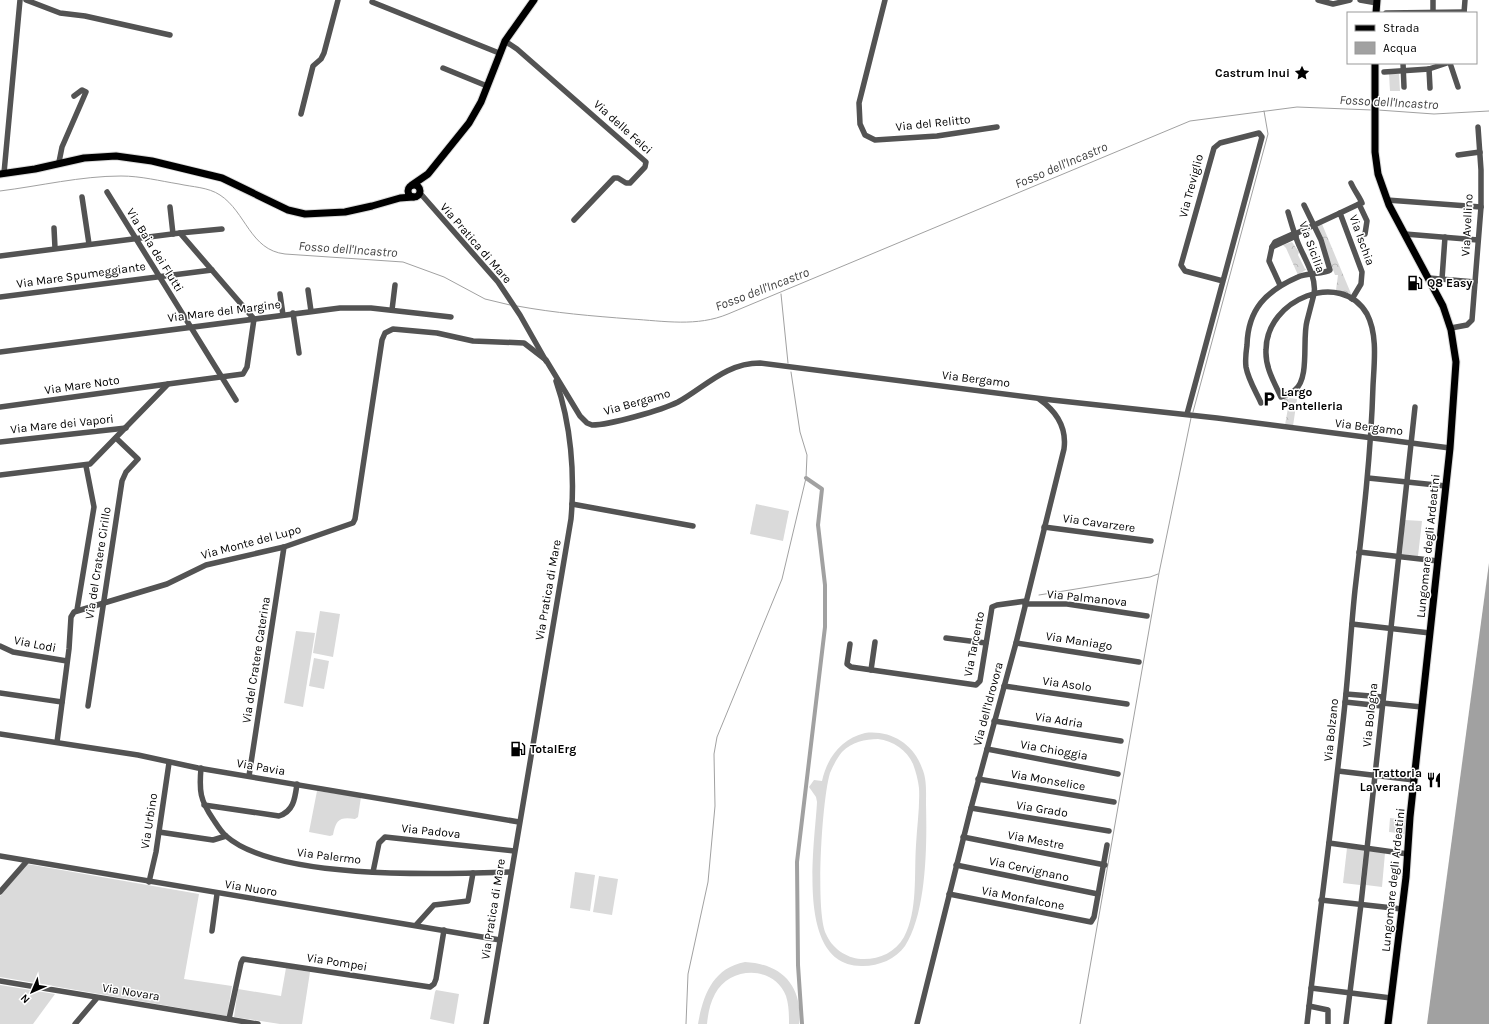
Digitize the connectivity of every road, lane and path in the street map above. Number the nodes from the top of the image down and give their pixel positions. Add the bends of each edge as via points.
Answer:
1 (20, 0) edge
2 (26, 0) edge
3 (338, 0) edge
4 (534, 0) edge
5 (885, 0) edge
6 (1318, 0) edge
7 (1350, 0) edge
8 (1360, 0) edge
9 (1433, 0) edge
10 (1465, 0) edge
11 (1377, 1) edge
12 (372, 2) dead end
13 (1376, 12) edge
14 (1433, 12) edge
15 (1464, 12) edge
16 (170, 35) dead end
17 (505, 41) junction
18 (499, 53) junction
19 (1375, 64) edge
20 (1403, 64) edge
21 (1444, 64) edge
22 (1450, 64) edge
23 (443, 68) dead end
24 (1429, 69) junction
25 (1403, 70) junction
26 (1384, 72) dead end
27 (487, 86) junction
28 (1404, 87) dead end
29 (1458, 87) dead end
30 (1430, 88) dead end
31 (74, 96) dead end
32 (301, 114) dead end
33 (997, 127) dead end
34 (1478, 127) dead end
35 (1480, 152) junction
36 (1458, 155) dead end
37 (59, 162) junction
38 (2, 174) edge
39 (423, 179) junction
40 (1351, 183) dead end
41 (410, 187) junction
42 (106, 192) dead end
43 (417, 194) junction
44 (82, 197) dead end
45 (400, 198) junction
46 (1387, 200) junction
47 (1359, 204) junction
48 (1304, 205) dead end
49 (170, 207) dead end
50 (1481, 207) junction
51 (1288, 212) dead end
52 (1340, 213) junction
53 (574, 220) dead end
54 (1314, 225) junction
55 (54, 228) dead end
56 (222, 229) dead end
57 (176, 233) junction
58 (1295, 234) junction
59 (1365, 234) dead end
60 (1405, 234) junction
61 (1445, 237) junction
62 (135, 238) junction
63 (1478, 240) junction
64 (89, 244) junction
65 (55, 248) junction
66 (0, 256) edge
67 (212, 270) junction
68 (1311, 273) junction
69 (158, 276) junction
70 (1429, 278) junction
71 (1442, 279) junction
72 (1223, 281) junction
73 (1475, 282) junction
74 (1280, 285) junction
75 (395, 286) dead end
76 (308, 290) dead end
77 (280, 294) dead end
78 (1314, 294) junction
79 (0, 297) edge
80 (1352, 299) junction
81 (392, 310) junction
82 (311, 311) junction
83 (293, 314) junction
84 (283, 315) junction
85 (451, 317) dead end
86 (254, 319) junction
87 (190, 326) junction
88 (1450, 328) junction
89 (0, 352) edge
90 (299, 353) dead end
91 (546, 360) junction
92 (221, 377) junction
93 (168, 384) junction
94 (1038, 398) junction
95 (236, 400) dead end
96 (1261, 403) dead end
97 (1414, 407) dead end
98 (0, 408) edge
99 (1187, 414) junction
100 (126, 428) junction
101 (116, 438) junction
102 (1372, 438) junction
103 (0, 442) edge
104 (1410, 443) junction
105 (1450, 448) junction
106 (86, 466) junction
107 (0, 475) edge
108 (1368, 478) junction
109 (1406, 482) junction
110 (1446, 486) junction
111 (572, 504) junction
112 (693, 526) dead end
113 (1044, 527) junction
114 (1150, 541) dead end
115 (284, 547) junction
116 (1360, 552) junction
117 (1398, 556) junction
118 (1438, 561) junction
119 (1026, 602) junction
120 (103, 603) junction
121 (77, 610) junction
122 (1147, 616) dead end
123 (1352, 624) junction
124 (1391, 629) junction
125 (1430, 633) junction
126 (946, 638) dead end
127 (875, 642) dead end
128 (986, 643) junction
129 (1016, 643) junction
130 (850, 644) dead end
131 (0, 646) edge
132 (67, 661) junction
133 (1139, 662) dead end
134 (871, 670) junction
135 (1004, 686) junction
136 (0, 693) edge
137 (1346, 694) junction
138 (62, 702) junction
139 (1346, 702) junction
140 (1382, 702) junction
141 (1127, 704) dead end
142 (88, 706) dead end
143 (1422, 707) junction
144 (994, 721) junction
145 (0, 734) edge
146 (1121, 741) dead end
147 (57, 742) junction
148 (987, 749) junction
149 (169, 762) junction
150 (201, 768) junction
151 (1338, 771) junction
152 (1118, 774) dead end
153 (249, 776) junction
154 (1375, 776) junction
155 (978, 779) junction
156 (1414, 780) junction
157 (297, 784) junction
158 (1114, 802) dead end
159 (204, 805) junction
160 (971, 808) junction
161 (519, 822) junction
162 (1109, 831) dead end
163 (159, 832) junction
164 (226, 836) junction
165 (963, 837) junction
166 (1329, 843) junction
167 (1107, 845) dead end
168 (1367, 849) junction
169 (514, 851) junction
170 (1408, 854) junction
171 (0, 856) edge
172 (27, 861) junction
173 (956, 865) junction
174 (1104, 865) junction
175 (373, 872) junction
176 (511, 872) junction
177 (473, 873) junction
178 (149, 882) junction
179 (3, 884) edge
180 (0, 892) edge
181 (217, 894) junction
182 (949, 894) junction
183 (1098, 894) junction
184 (1322, 900) junction
185 (1361, 904) junction
186 (1402, 909) junction
187 (416, 925) junction
188 (444, 930) junction
189 (212, 931) dead end
190 (500, 940) junction
191 (0, 981) edge
192 (1311, 988) junction
193 (1350, 993) junction
194 (97, 998) junction
195 (1391, 998) junction
196 (1309, 1006) junction
197 (229, 1019) junction
198 (75, 1024) edge
199 (258, 1024) edge
200 (486, 1024) edge
201 (916, 1024) edge
202 (1307, 1024) edge
203 (1328, 1024) edge
204 (1346, 1024) edge
205 (1388, 1024) edge

1 - 38 street
2 - 16 street via 60,13 86,16
3 - 32 street via 324,53 313,66
4 - 17 main road
5 - 33 street, Via del Relitto via 859,103 860,127 865,135 870,139 934,136
6 - 7 street via 1333,4
8 - 11 street
9 - 14 street
10 - 15 street
11 - 13 main road
12 - 18 street
14 - 15 street
17 - 18 main road
17 - 53 street, Via delle Felci via 646,162 645,168 630,183 614,178
18 - 27 main road
19 - 46 main road, Lungomare degli Ardeatini via 1376,167
20 - 25 street
21 - 24 street
22 - 29 street
23 - 27 street
24 - 25 street
24 - 30 street
25 - 26 street
25 - 28 street
27 - 39 main road via 478,108 466,127
31 - 37 street via 80,91 86,92 62,147
34 - 35 street, Via Avellino
35 - 36 street
35 - 50 street, Via Avellino
37 - 38 main road
37 - 45 main road via 116,156 164,163 226,179 284,208 305,214 357,210
39 - 41 main road
39 - 43 main road
40 - 47 street via 1362,203
41 - 43 main road via 418,186
41 - 43 main road via 408,194
41 - 45 main road
42 - 62 street, Via Baia dei Flutti
43 - 45 main road
43 - 91 street, Via Pratica di Mare via 494,277
44 - 64 street
46 - 50 street
46 - 60 main road, Lungomare degli Ardeatini
47 - 52 street
47 - 59 street via 1367,221
48 - 54 street
49 - 57 street
50 - 63 street, Via Avellino
51 - 58 street, Via Sicilia
52 - 54 street, Via Ischia
52 - 80 street, Via Ischia via 1362,272 1360,286
54 - 58 street, Via Ischia
54 - 68 street via 1330,269 1326,272
55 - 65 street
56 - 57 street
57 - 62 street
57 - 67 street
58 - 68 street, Via Sicilia
58 - 74 street, Via Ischia via 1272,247 1269,261
60 - 61 street
60 - 70 main road, Lungomare degli Ardeatini
61 - 63 street
61 - 71 street
62 - 64 street
62 - 69 street, Via Baia dei Flutti
63 - 73 street, Via Avellino
64 - 65 street
65 - 66 street
67 - 69 street, Via Mare Spumeggiante
67 - 86 street
68 - 74 street
68 - 78 street, Via Sicilia
69 - 79 street, Via Mare Spumeggiante
69 - 87 street, Via Baia dei Flutti
70 - 71 street
70 - 88 main road, Lungomare degli Ardeatini via 1440,299
71 - 73 street
72 - 72 street, Via Treviglio via 1262,138 1259,133 1220,143 1214,148 1181,265 1186,272
72 - 99 street, Via Treviglio
73 - 88 street, Via Avellino via 1470,324
74 - 96 street via 1264,298 1253,314 1247,330 1246,366
75 - 81 street
76 - 82 street
77 - 84 street
78 - 78 street, Via Sicilia via 1304,331 1302,376 1295,391 1281,397 1267,362 1268,334 1276,317 1286,307 1299,298
78 - 80 street via 1336,294
80 - 102 street, Via Bolzano via 1365,312 1372,329
81 - 82 street, Via Mare del Margine via 352,307
81 - 85 street, Via Mare del Margine
82 - 83 street, Via Mare del Margine
83 - 84 street, Via Mare del Margine
83 - 90 street
84 - 86 street, Via Mare del Margine
86 - 87 street, Via Mare del Margine
86 - 92 street, Via Mare Noto via 246,371
87 - 89 street, Via Mare del Margine
87 - 92 street, Via Baia dei Flutti
88 - 105 main road, Lungomare degli Ardeatini via 1456,369
91 - 94 street, Via Bergamo via 580,417 592,425 664,408 683,399 721,374 753,363
91 - 111 street, Via Pratica di Mare via 557,385 566,419
91 - 115 street, Via Monte del Lupo via 520,342 469,340 437,333 395,329 387,331 382,340 355,519 350,525
92 - 93 street, Via Mare Noto
92 - 95 street, Via Baia dei Flutti
93 - 98 street, Via Mare Noto
93 - 100 street
94 - 99 street, Via Bergamo
94 - 113 street, Via dell'Idrovora via 1049,406 1058,418 1065,437 1064,451
97 - 104 street, Via Bologna
99 - 102 street, Via Bergamo
100 - 101 street
100 - 103 street, Via Mare dei Vapori
101 - 106 street
101 - 120 street, Via del Cratere Cirillo via 138,459 126,472 122,481
102 - 104 street, Via Bergamo
102 - 108 street, Via Bolzano
104 - 105 street, Via Bergamo
104 - 109 street, Via Bologna
105 - 110 main road, Lungomare degli Ardeatini
106 - 107 street
106 - 121 street via 94,506
108 - 109 street
108 - 116 street, Via Bolzano
109 - 110 street
109 - 117 street, Via Bologna
110 - 118 main road, Lungomare degli Ardeatini
111 - 112 street
111 - 161 street, Via Pratica di Mare
113 - 114 street, Via Cavarzere
113 - 119 street, Via dell'Idrovora
115 - 120 street, Via Monte del Lupo via 206,565 167,584
115 - 153 street, Via del Cratere Caterina
116 - 117 street
116 - 123 street, Via Bolzano
117 - 118 street
117 - 124 street, Via Bologna
118 - 125 main road, Lungomare degli Ardeatini
119 - 122 street, Via Palmanova via 1067,604
119 - 128 street, Via Tarcento via 993,606
119 - 129 street, Via dell'Idrovora
120 - 121 street, Via Monte del Lupo
120 - 142 street, Via del Cratere Cirillo
121 - 132 street via 71,616
123 - 124 street
123 - 137 street, Via Bolzano
124 - 125 street
124 - 140 street, Via Bologna
125 - 143 main road, Lungomare degli Ardeatini
126 - 128 street
127 - 134 street
128 - 134 street, Via Tarcento via 980,681 976,685
129 - 133 street, Via Maniago
129 - 135 street, Via dell'Idrovora
130 - 134 street, Via Tarcento via 848,666
131 - 132 street, Via Lodi via 12,652
132 - 138 street
135 - 141 street, Via Asolo
135 - 144 street, Via dell'Idrovora
136 - 138 street
137 - 139 street, Via Bolzano
137 - 140 street
138 - 147 street
139 - 140 street
139 - 151 street, Via Bolzano
140 - 143 street
140 - 154 street, Via Bologna
143 - 156 main road, Lungomare degli Ardeatini
144 - 146 street, Via Adria
144 - 148 street, Via dell'Idrovora
145 - 147 street, Via Pavia
147 - 149 street, Via Pavia
148 - 152 street, Via Chioggia
148 - 155 street, Via dell'Idrovora
149 - 150 street, Via Pavia
149 - 163 street, Via Urbino
150 - 153 street, Via Pavia
150 - 159 street, Via Palermo via 200,788
151 - 154 street
151 - 166 street, Via Bolzano
153 - 157 street, Via Pavia
154 - 156 street
154 - 168 street, Via Bologna
155 - 158 street, Via Monselice
155 - 160 street, Via dell'Idrovora
156 - 170 main road, Lungomare degli Ardeatini
157 - 159 street via 292,807 280,816
157 - 161 street, Via Pavia
159 - 164 street, Via Palermo
160 - 162 street, Via Grado
160 - 165 street, Via dell'Idrovora
161 - 169 street, Via Pratica di Mare
163 - 164 street via 213,840
163 - 178 street, Via Urbino
164 - 175 street, Via Palermo via 253,851 287,862
165 - 173 street, Via dell'Idrovora
165 - 174 street, Via Mestre
166 - 168 street
166 - 184 street, Via Bolzano
167 - 174 street
168 - 170 street
168 - 185 street, Via Bologna
169 - 175 street, Via Padova via 385,837 379,843
169 - 176 street, Via Pratica di Mare
170 - 186 main road, Lungomare degli Ardeatini
171 - 172 street, Via Nuoro
172 - 178 street, Via Nuoro
172 - 179 street
173 - 182 street, Via dell'Idrovora
173 - 183 street, Via Cervignano
174 - 183 street
175 - 177 street, Via Palermo
176 - 177 street, Via Palermo
176 - 190 street, Via Pratica di Mare
177 - 187 street via 468,901 434,905
178 - 181 street, Via Nuoro
179 - 180 street
181 - 187 street, Via Nuoro
181 - 189 street
182 - 183 street, Via Monfalcone via 1089,922 1092,921
182 - 201 street, Via dell'Idrovora
184 - 185 street
184 - 192 street, Via Bolzano
185 - 186 street
185 - 193 street, Via Bologna
186 - 195 main road, Lungomare degli Ardeatini
187 - 188 street, Via Nuoro
188 - 190 street, Via Nuoro
188 - 197 street, Via Pompei via 436,979 430,987 243,959
190 - 200 street, Via Pratica di Mare
191 - 194 street, Via Novara
192 - 193 street
192 - 196 street, Via Bolzano
193 - 195 street
193 - 204 street, Via Bologna
194 - 197 street, Via Novara
194 - 198 street
195 - 205 main road, Lungomare degli Ardeatini
196 - 202 street, Via Bolzano
196 - 203 street via 1327,1009
197 - 199 street, Via Novara

